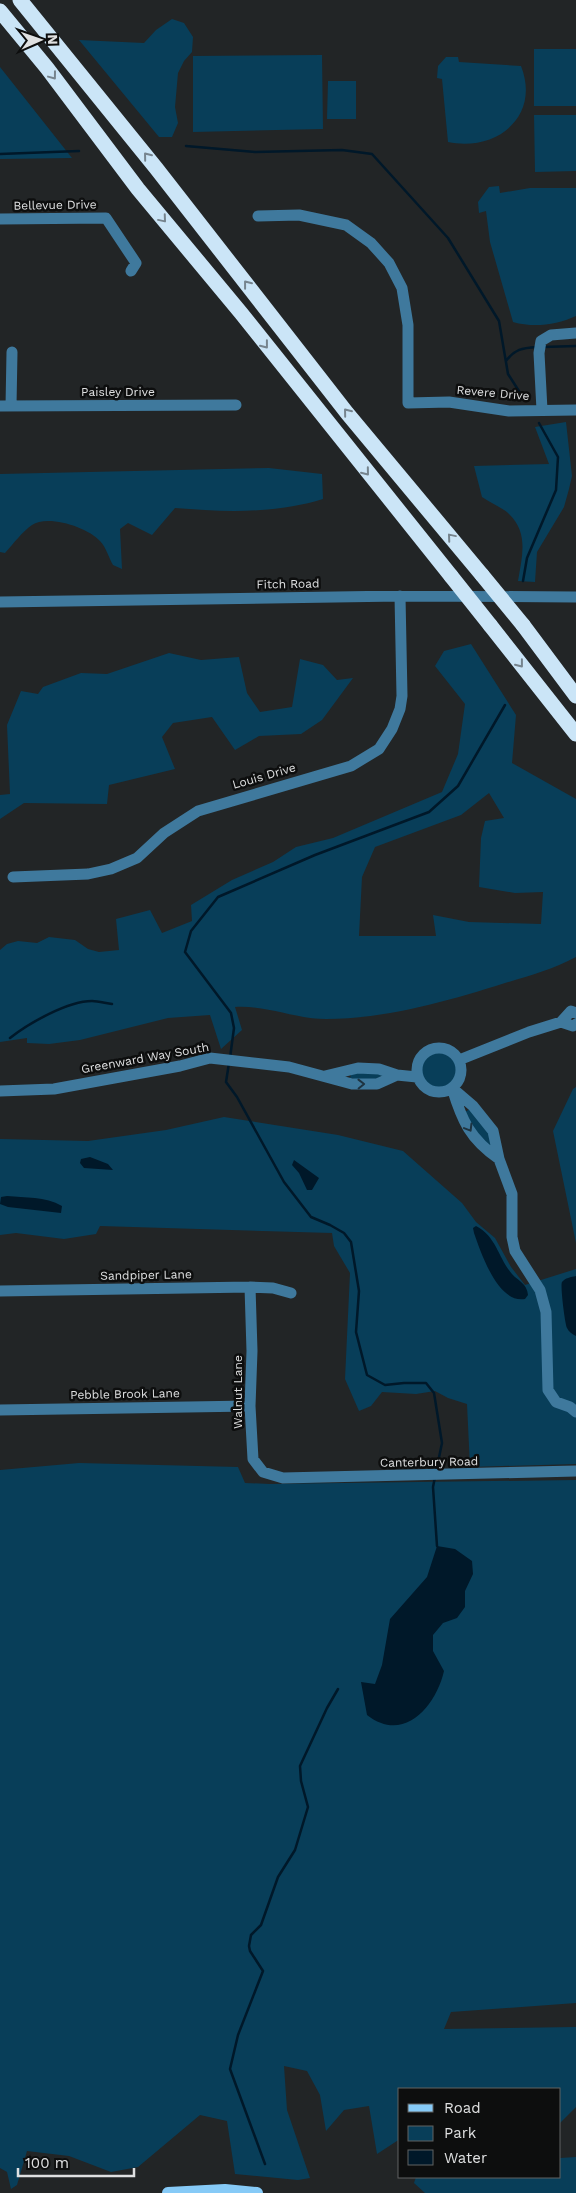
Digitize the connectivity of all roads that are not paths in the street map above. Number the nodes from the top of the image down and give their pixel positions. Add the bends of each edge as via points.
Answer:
1 (20, 0) edge
2 (0, 11) edge
3 (258, 216) dead end
4 (0, 219) edge
5 (130, 271) dead end
6 (576, 333) edge
7 (12, 352) dead end
8 (236, 405) dead end
9 (6, 406) edge
10 (542, 410) junction
11 (576, 410) edge
12 (400, 596) junction
13 (576, 597) edge
14 (0, 602) edge
15 (576, 696) edge
16 (576, 734) edge
17 (13, 877) dead end
18 (576, 1013) edge
19 (561, 1022) junction
20 (576, 1024) edge
21 (459, 1060) junction
22 (397, 1075) junction
23 (323, 1077) junction
24 (417, 1077) junction
25 (452, 1088) junction
26 (0, 1091) edge
27 (499, 1159) junction
28 (250, 1287) junction
29 (0, 1291) edge
30 (291, 1293) dead end
31 (250, 1406) junction
32 (574, 1407) edge
33 (0, 1410) edge
34 (576, 1472) edge
35 (283, 1478) joint
36 (168, 2193) edge
37 (257, 2193) edge

15 -> 1 highway, bridge via 523,624 347,413
2 -> 16 highway, bridge
3 - 10 street, Revere Drive via 299,215 346,225 371,243 388,263 402,288 408,325 408,403 449,402 509,410
4 - 5 street, Bellevue Drive via 106,218 136,263
6 - 10 street via 542,339
7 - 9 street
8 - 9 street, Paisley Drive
10 - 11 street, Revere Drive
12 - 13 street, Fitch Road
12 - 14 street, Fitch Road
12 - 17 street, Louis Drive via 402,696 392,729 379,749 351,766 198,811 164,833 137,858 111,869 88,874
18 - 19 street via 571,1011
19 - 20 street
19 - 21 street
21 - 24 street via 441,1048 427,1051 418,1062
21 - 25 street via 461,1075
22 - 23 street, Greenward Way South via 358,1068
23 -> 22 street, Greenward Way South via 352,1084 378,1084
22 - 24 street, Greenward Way South
23 - 26 street, Greenward Way South via 288,1067 210,1058 54,1089
24 - 25 street via 432,1092
25 - 27 street via 473,1106 492,1131
25 -> 27 street via 469,1132
27 - 32 street via 512,1194 515,1251 540,1290 546,1312 548,1390 556,1402
28 - 29 street, Sandpiper Lane
28 - 30 street, Sandpiper Lane
28 - 31 street, Walnut Lane
31 - 33 street, Pebble Brook Lane
31 - 35 street, Walnut Lane via 253,1459 263,1472
34 - 35 street, Canterbury Road
36 - 37 main road via 225,2190

